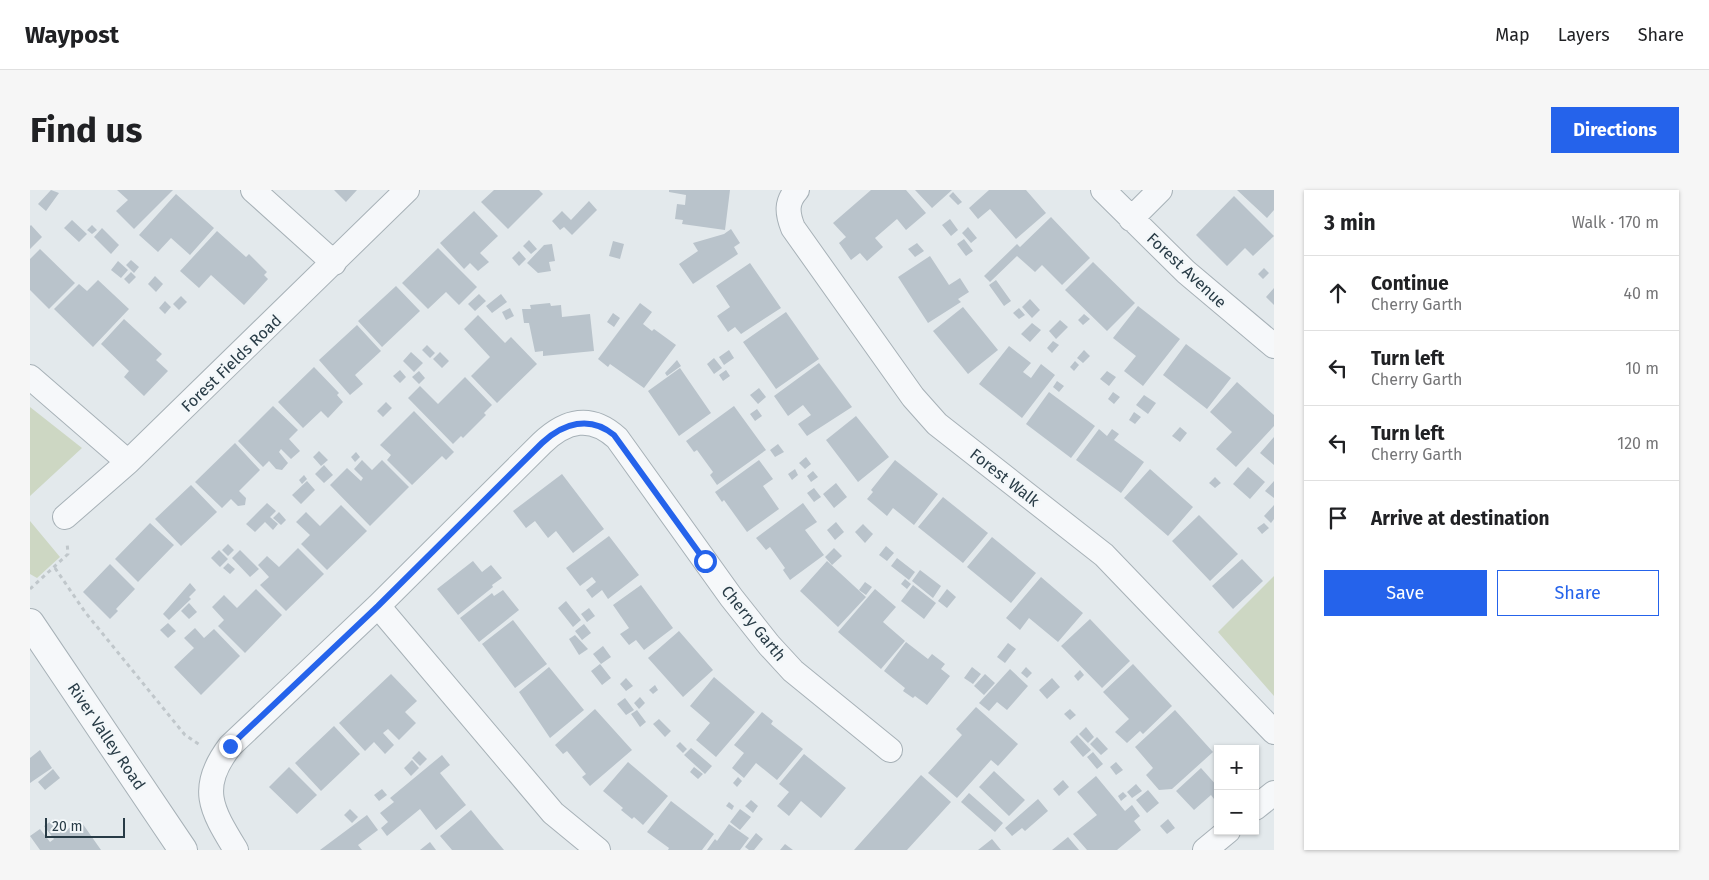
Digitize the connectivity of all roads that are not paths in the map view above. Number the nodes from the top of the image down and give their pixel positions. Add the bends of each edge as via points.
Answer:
1 (253, 190) edge
2 (407, 190) edge
3 (797, 190) edge
4 (1103, 190) edge
5 (1160, 190) edge
6 (1131, 219) junction
7 (334, 264) junction
8 (1274, 346) edge
9 (30, 377) edge
10 (128, 462) junction
11 (64, 517) road end
12 (378, 606) junction
13 (30, 623) edge
14 (1274, 732) edge
15 (890, 750) dead end
16 (1274, 793) edge
17 (1259, 805) edge
18 (1223, 835) edge
19 (183, 850) edge
20 (236, 850) edge
21 (598, 850) edge
22 (1206, 850) edge

1 - 7 street
2 - 7 street, Forest Fields Road
3 - 14 street, Forest Walk via 789,200 788,210 794,228 912,397 937,424 1114,564
4 - 6 street, Forest Avenue
5 - 6 street
6 - 8 street, Forest Avenue via 1186,272
7 - 10 street, Forest Fields Road
9 - 10 street
10 - 11 street, Forest Fields Road
12 - 15 street, Cherry Garth via 546,440 559,430 590,422 603,426 617,438 731,597 788,665
12 - 20 street, Cherry Garth via 230,746 218,762 210,784 214,815
12 - 21 street via 553,813
13 - 19 street, River Valley Road
16 - 17 street
18 - 22 street

